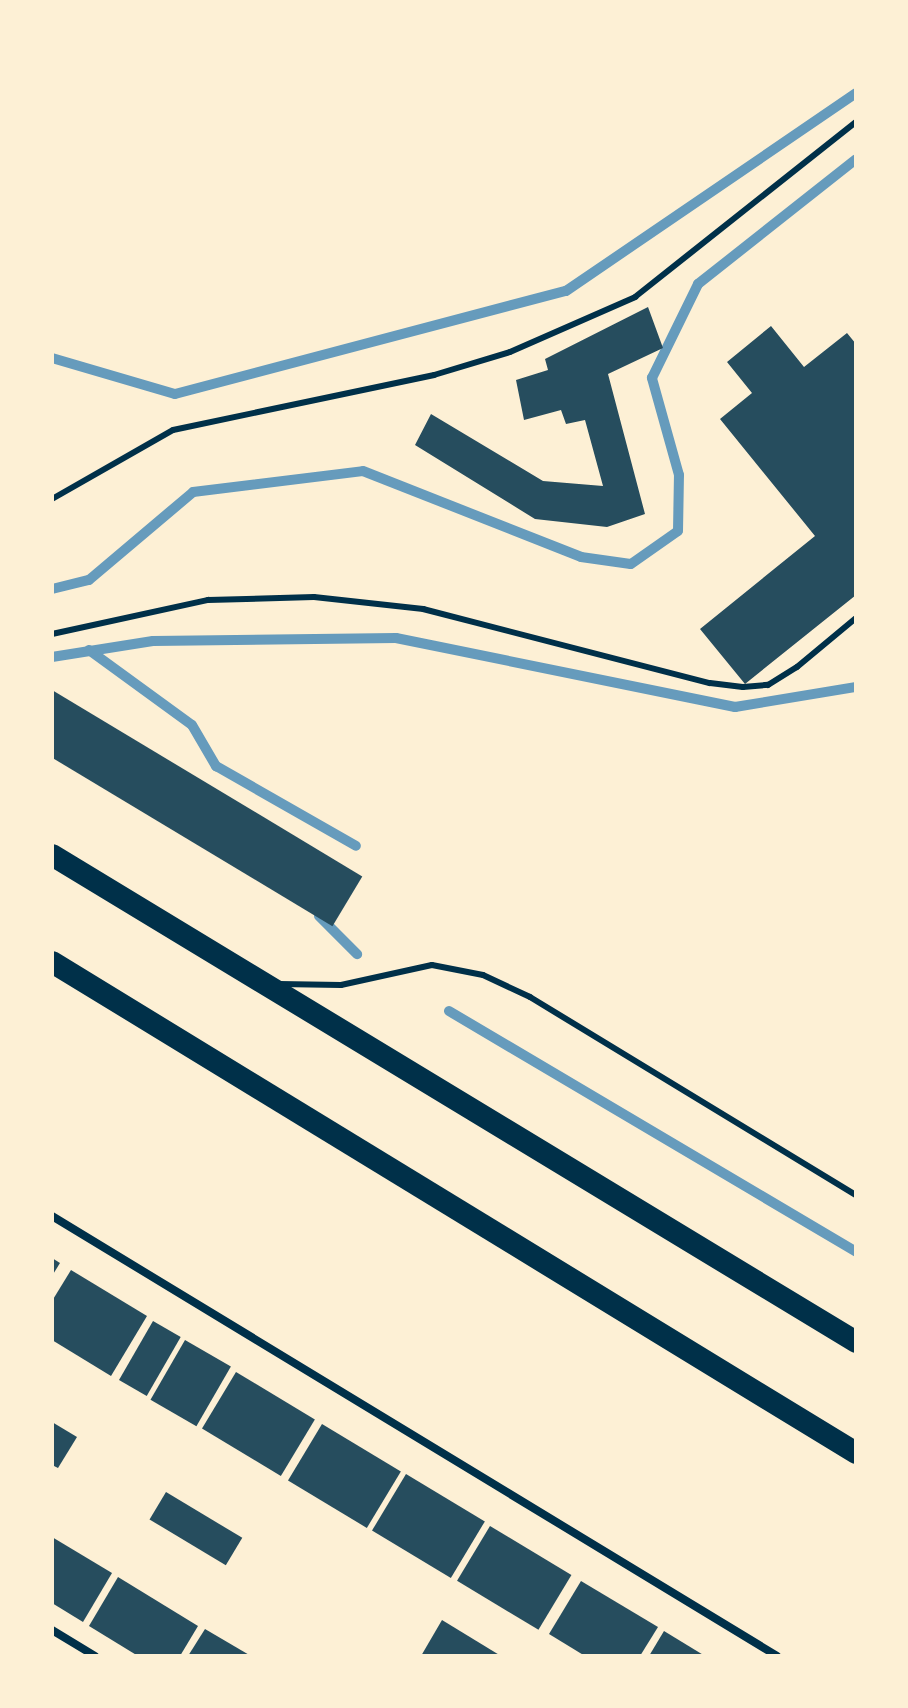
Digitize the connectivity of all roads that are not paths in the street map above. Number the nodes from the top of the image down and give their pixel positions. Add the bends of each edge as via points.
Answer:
1 (856, 122) edge
2 (52, 499) edge
3 (856, 618) edge
4 (52, 634) edge
5 (52, 855) edge
6 (52, 962) edge
7 (264, 983) junction
8 (856, 1195) edge
9 (52, 1216) edge
10 (856, 1342) edge
11 (856, 1453) edge
12 (52, 1630) edge
13 (95, 1656) edge
14 (777, 1656) edge

1 - 2 lane via 635,297 510,352 434,375 173,430
3 - 4 lane via 768,685 743,687 423,609 314,597 208,600
5 - 7 highway
6 - 11 highway
7 - 8 lane via 341,985 432,965 483,975 530,997
7 - 10 highway
9 - 14 street
12 - 13 street

